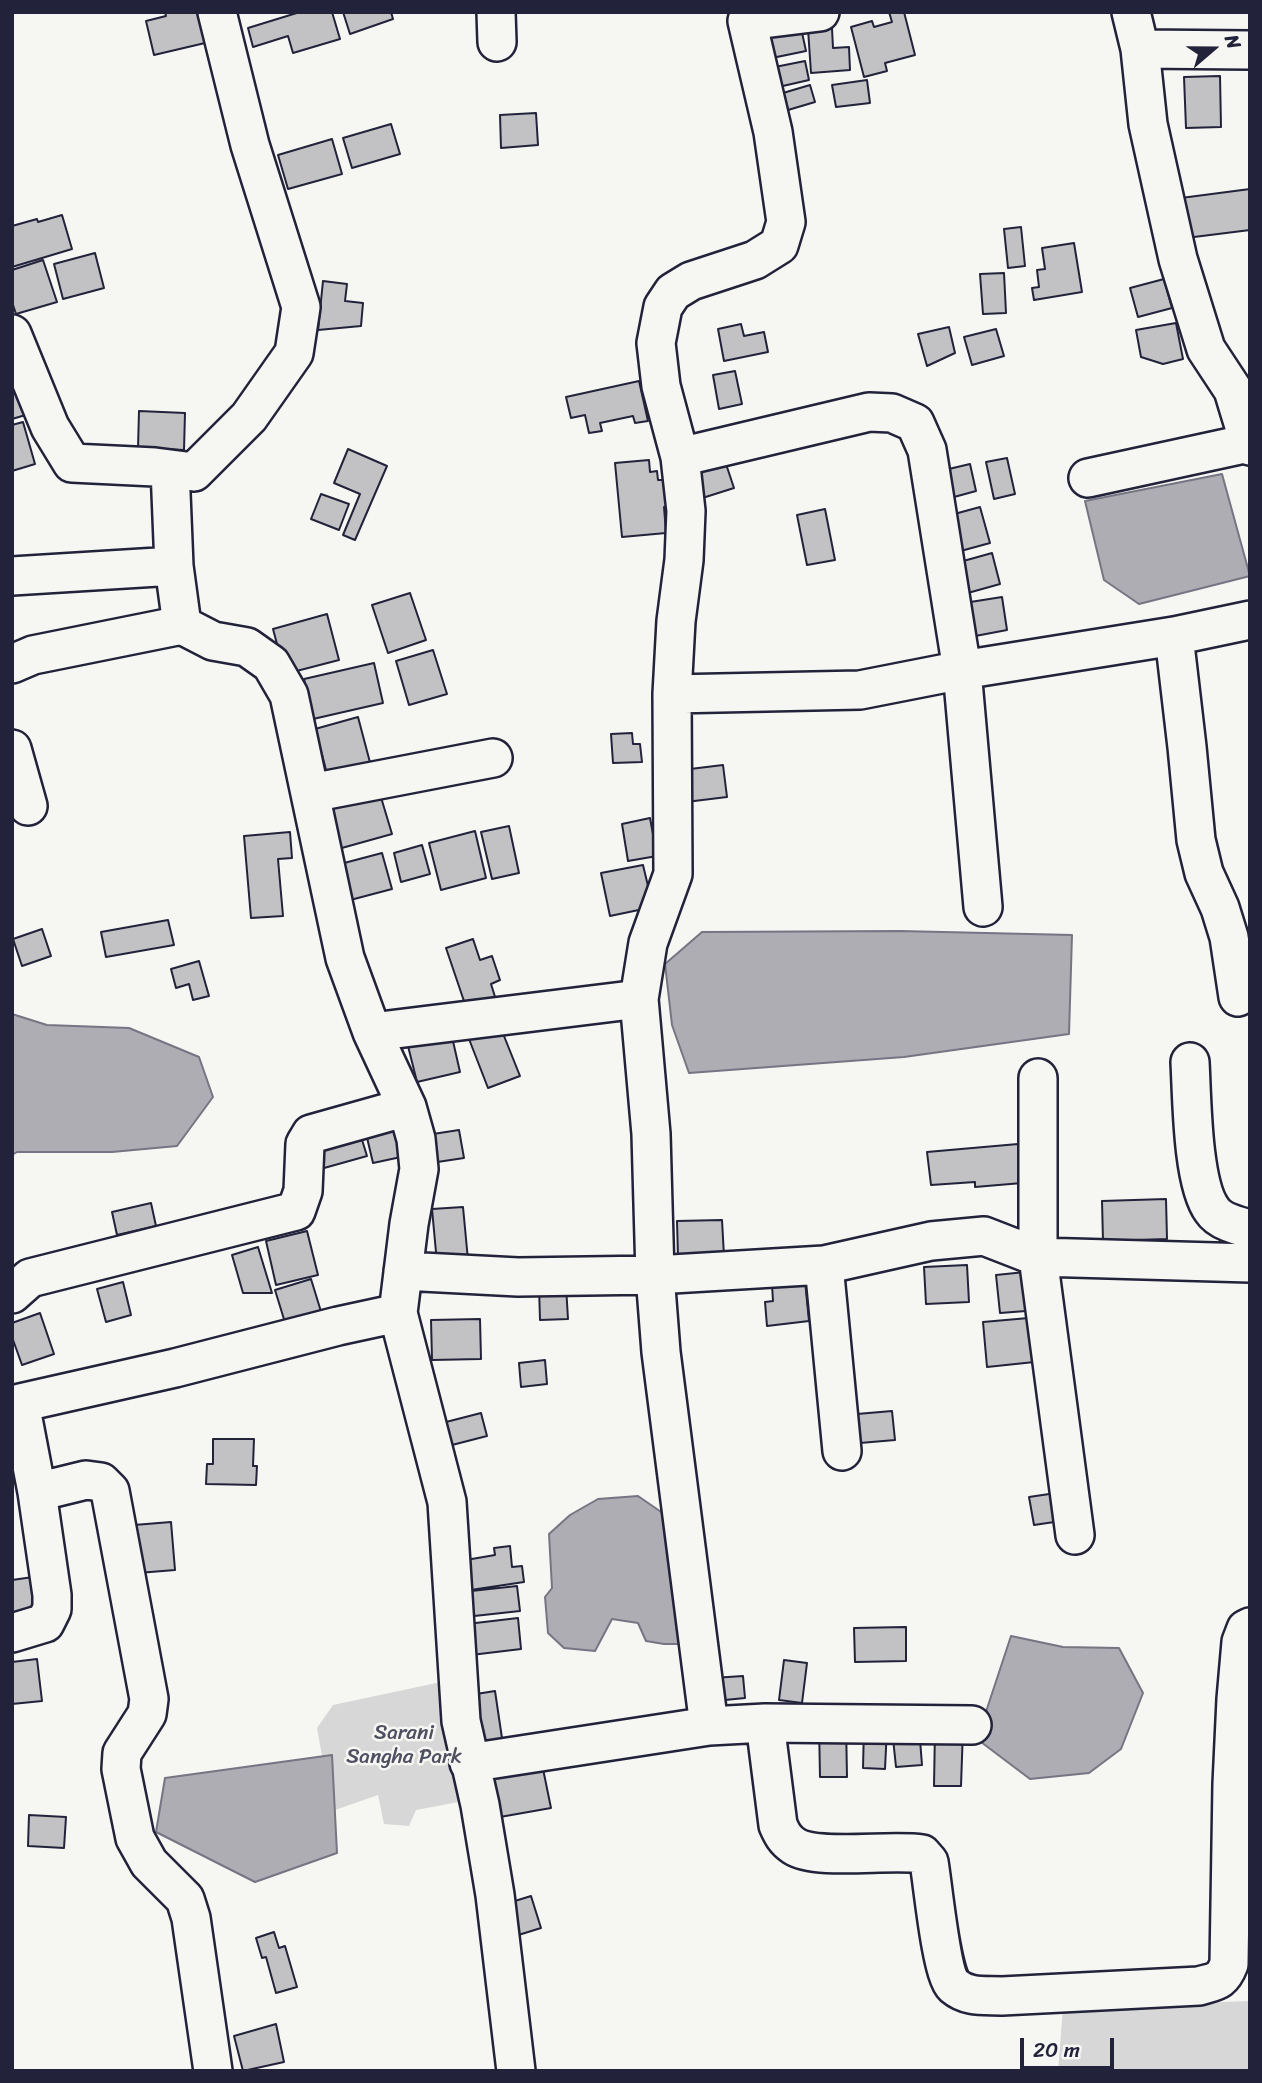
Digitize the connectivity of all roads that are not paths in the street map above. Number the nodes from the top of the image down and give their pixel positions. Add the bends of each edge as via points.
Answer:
1 (217, 12) edge
2 (820, 12) edge
3 (1130, 12) edge
4 (746, 17) edge
5 (1140, 49) junction
6 (1250, 50) edge
7 (12, 334) edge
8 (1249, 445) edge
9 (680, 457) junction
10 (170, 469) junction
11 (1088, 478) dead end
12 (174, 566) junction
13 (12, 576) edge
14 (1250, 620) edge
15 (183, 625) junction
16 (1174, 636) junction
17 (12, 664) edge
18 (961, 670) junction
19 (672, 694) junction
20 (12, 748) edge
21 (493, 758) dead end
22 (311, 793) junction
23 (28, 806) dead end
24 (983, 906) dead end
25 (1238, 997) dead end
26 (639, 999) junction
27 (372, 1032) junction
28 (1190, 1062) dead end
29 (1038, 1078) dead end
30 (407, 1108) junction
31 (1250, 1229) edge
32 (1038, 1257) junction
33 (1250, 1263) edge
34 (824, 1265) junction
35 (403, 1271) junction
36 (655, 1275) junction
37 (12, 1294) edge
38 (398, 1313) junction
39 (16, 1391) edge
40 (842, 1451) dead end
41 (37, 1492) junction
42 (1075, 1535) dead end
43 (1250, 1627) edge
44 (12, 1633) edge
45 (765, 1723) junction
46 (972, 1725) dead end
47 (709, 1726) junction
48 (469, 1763) junction
49 (1239, 1965) edge
50 (213, 2071) edge
51 (516, 2071) edge

1 - 10 street via 250,145 301,307 295,353 249,416 194,472
2 - 4 street
3 - 5 street
4 - 9 street via 773,132 786,222 779,244 755,260 691,281 673,292 663,307 656,343 661,386
5 - 6 street
5 - 8 street via 1148,124 1178,259 1206,349 1233,390
7 - 10 street via 50,427 72,463
8 - 11 street
9 - 18 street via 869,412 892,412 915,423 927,450
9 - 19 street via 686,511
10 - 12 street
12 - 13 street
12 - 15 street
14 - 16 street
15 - 17 street via 42,653
15 - 22 street via 213,641 247,647 271,664 289,695
16 - 18 street
16 - 25 street via 1196,840 1228,937
18 - 19 street via 860,690
18 - 24 street
19 - 26 street via 673,874 648,943
20 - 23 street
21 - 22 street
22 - 27 street via 345,958
26 - 27 street
26 - 36 street via 651,1134
27 - 30 street
28 - 31 street via 1201,1187 1213,1212
29 - 32 street
30 - 35 street via 419,1169
30 - 37 street via 311,1134 305,1144 303,1191 296,1211 30,1278
32 - 33 street
32 - 34 street via 984,1236 932,1241
32 - 42 street
34 - 36 street
34 - 40 street
35 - 36 street via 518,1277
35 - 38 street
36 - 47 street
38 - 39 street via 175,1368
38 - 48 street via 447,1502 461,1721
39 - 41 street
41 - 44 street via 52,1609 44,1623
41 - 50 street via 86,1480 101,1482 110,1491 149,1699 147,1714 122,1753 121,1769 135,1838 149,1863 185,1899 191,1918
43 - 49 street via 1241,1642 1231,1784
45 - 46 street
45 - 47 street
45 - 49 street via 778,1825 784,1838 797,1848 821,1853 922,1854 929,1862 943,1964 953,1985 970,1995 1199,1986 1219,1980
47 - 48 street
48 - 51 street via 495,1895

